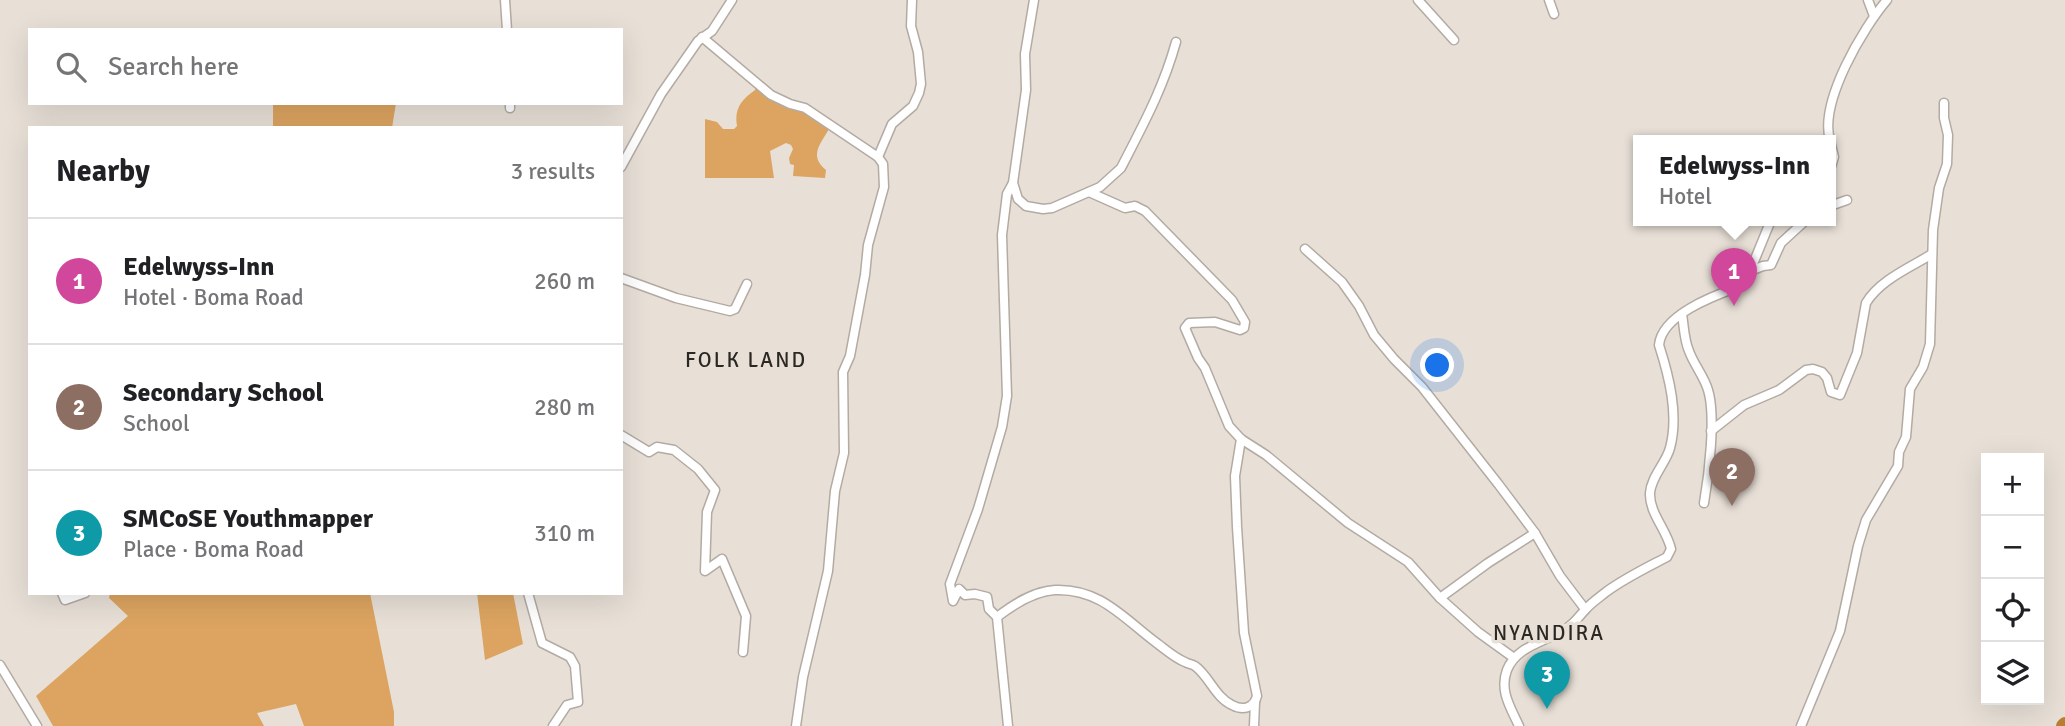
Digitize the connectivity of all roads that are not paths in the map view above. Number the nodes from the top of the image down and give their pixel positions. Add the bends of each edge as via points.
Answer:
1 (505, 0) edge
2 (732, 0) edge
3 (912, 0) edge
4 (1034, 0) edge
5 (1418, 0) edge
6 (1549, 0) edge
7 (1868, 0) edge
8 (1887, 0) edge
9 (1554, 14) dead end
10 (1874, 16) junction
11 (506, 28) edge
12 (702, 37) junction
13 (1454, 40) dead end
14 (1176, 43) dead end
15 (1944, 103) dead end
16 (1828, 135) edge
17 (878, 157) junction
18 (623, 163) edge
19 (1013, 183) junction
20 (1089, 192) junction
21 (1847, 200) dead end
22 (1836, 204) edge
23 (1769, 226) edge
24 (1799, 226) edge
25 (1305, 249) dead end
26 (1931, 254) junction
27 (1750, 271) junction
28 (623, 279) edge
29 (747, 284) dead end
30 (1682, 314) junction
31 (1711, 431) junction
32 (623, 436) edge
33 (1241, 439) junction
34 (1704, 503) dead end
35 (1535, 533) junction
36 (63, 595) edge
37 (79, 595) edge
38 (529, 595) edge
39 (1440, 598) junction
40 (1585, 609) junction
41 (997, 617) junction
42 (743, 652) dead end
43 (1514, 658) junction
44 (0, 665) edge
45 (1255, 702) junction
46 (37, 726) edge
47 (553, 726) edge
48 (796, 726) edge
49 (1008, 726) edge
50 (1254, 726) edge
51 (1519, 726) edge
52 (1801, 726) edge

1 - 11 street
2 - 12 street via 712,31
3 - 17 street via 911,26 921,84 913,106 892,124
4 - 19 street
5 - 13 street
6 - 9 street
7 - 10 street
8 - 10 street
10 - 16 street via 1852,52 1834,96
12 - 17 street via 771,95 805,108
12 - 18 street via 661,94
14 - 20 street via 1164,82 1121,168
15 - 26 street via 1947,164 1937,200
17 - 48 street via 883,164 884,187 845,365 844,453 835,491 828,571
19 - 20 street via 1026,206 1043,209
19 - 41 street via 1007,194 1002,234 1007,396 978,509 950,584 953,601 959,589 965,595 988,597 989,609
20 - 33 street via 1125,208 1145,211 1232,300 1245,322 1242,330 1214,322 1189,323 1185,328 1229,426
21 - 22 street
23 - 27 street
24 - 27 street via 1781,243 1771,265
25 - 35 street via 1342,282 1374,335 1422,387
26 - 31 street via 1870,296 1857,353 1840,395 1831,392 1822,372 1806,370 1779,390 1744,405
26 - 52 street via 1930,344 1910,389 1906,437 1898,466 1862,532 1840,631
27 - 30 street via 1738,287
28 - 29 street via 730,312
30 - 31 street via 1689,352 1708,390
30 - 40 street via 1660,336 1673,427 1670,449 1650,491 1653,510 1671,549 1667,557 1625,579
31 - 34 street
32 - 42 street via 649,452 657,447 674,450 698,468 715,490 707,513 705,571 722,559 746,616
33 - 39 street via 1348,523 1408,562
33 - 45 street via 1235,476 1237,527 1244,633 1256,685
35 - 39 street
35 - 40 street
36 - 37 street via 65,600
38 - 47 street via 542,643 570,657 575,666 578,702 567,705
39 - 43 street
40 - 43 street via 1564,630
41 - 45 street via 1034,594 1053,590 1087,595 1111,605 1182,662 1195,666 1222,699 1242,708
41 - 49 street
43 - 51 street via 1505,692
44 - 46 street
45 - 50 street

